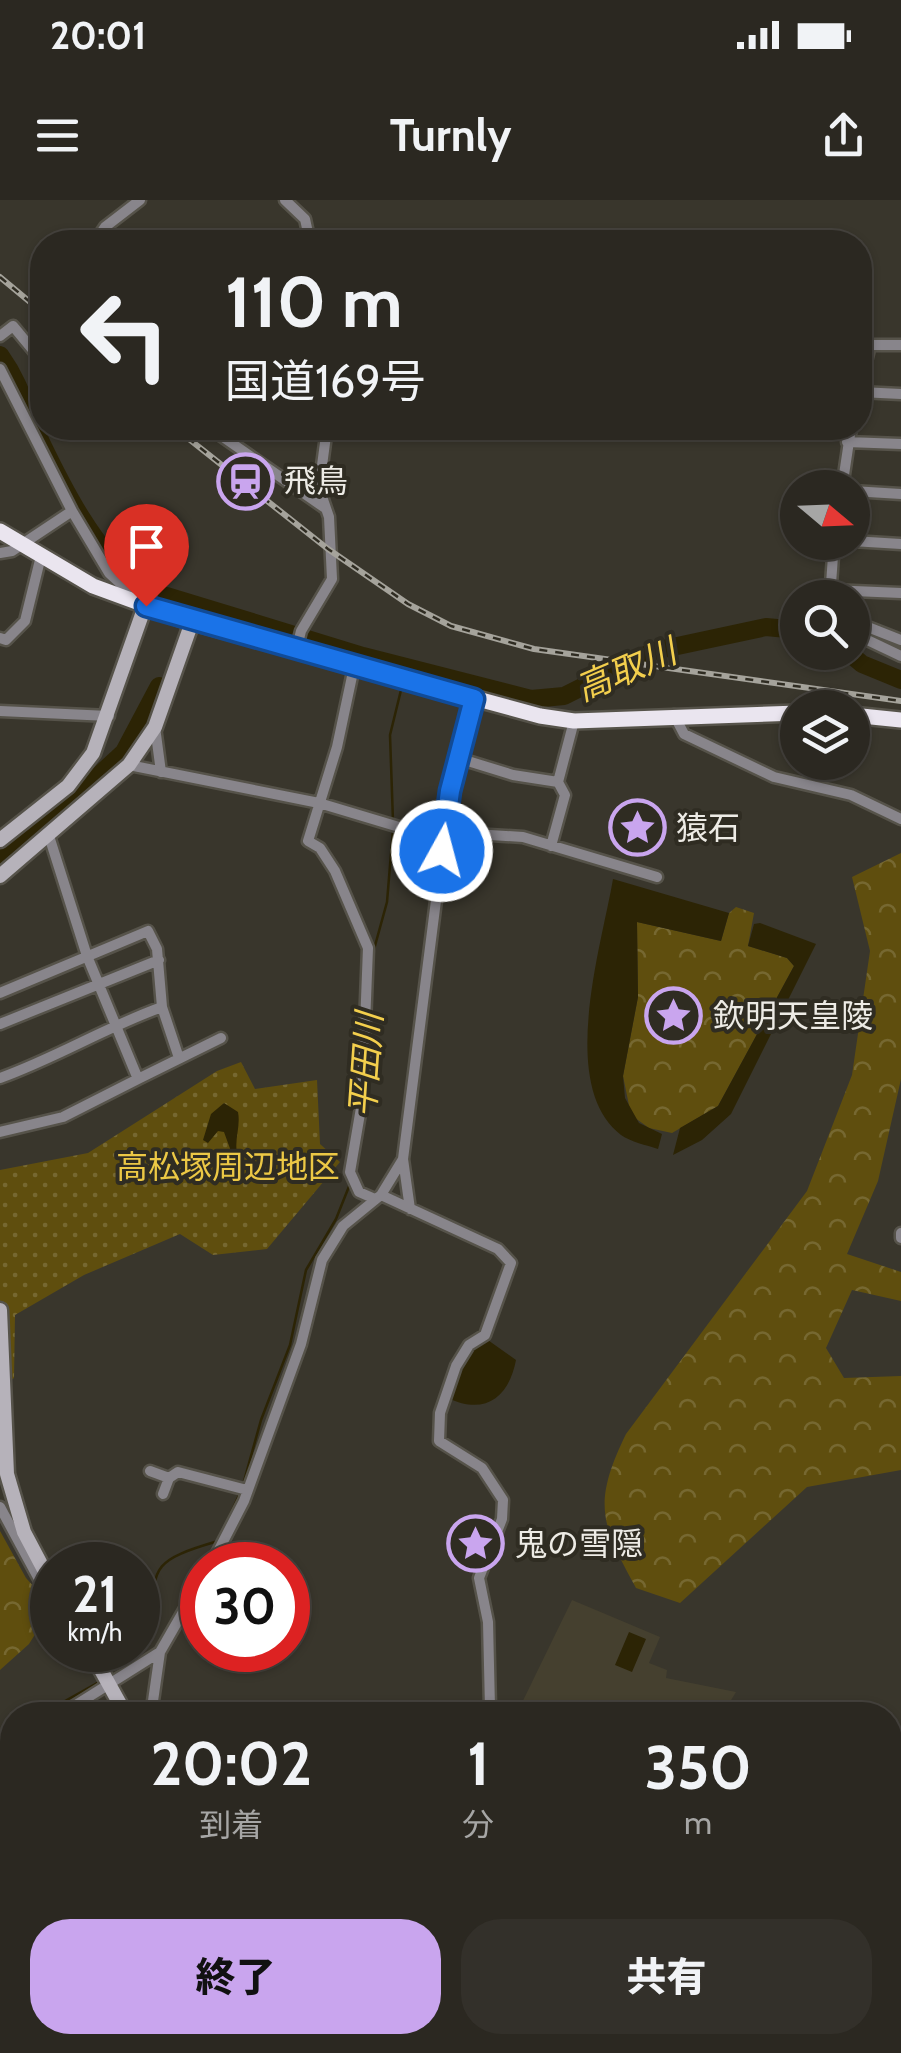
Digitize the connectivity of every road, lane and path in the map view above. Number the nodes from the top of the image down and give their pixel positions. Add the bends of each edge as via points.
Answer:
1 (140, 200) edge
2 (285, 200) edge
3 (104, 230) edge
4 (307, 230) edge
5 (0, 336) edge
6 (872, 345) edge
7 (901, 345) edge
8 (30, 347) edge
9 (0, 370) edge
10 (872, 391) edge
11 (901, 394) edge
12 (30, 429) edge
13 (35, 440) edge
14 (227, 440) edge
15 (325, 440) edge
16 (847, 442) joint
17 (901, 444) edge
18 (844, 470) edge
19 (870, 492) edge
20 (901, 494) edge
21 (325, 508) junction
22 (72, 512) junction
23 (0, 532) edge
24 (870, 541) edge
25 (901, 544) edge
26 (22, 545) junction
27 (0, 553) edge
28 (41, 556) junction
29 (156, 579) junction
30 (870, 594) edge
31 (901, 594) edge
32 (146, 606) junction
33 (192, 622) junction
34 (870, 628) edge
35 (0, 638) edge
36 (901, 640) edge
37 (870, 641) edge
38 (296, 651) junction
39 (901, 656) edge
40 (354, 667) junction
41 (474, 699) junction
42 (0, 712) edge
43 (780, 713) edge
44 (674, 714) junction
45 (109, 716) junction
46 (870, 717) edge
47 (901, 720) edge
48 (574, 721) junction
49 (156, 727) junction
50 (458, 758) junction
51 (129, 765) junction
52 (161, 772) junction
53 (558, 782) junction
54 (319, 803) junction
55 (901, 819) edge
56 (445, 829) junction
57 (48, 836) junction
58 (0, 840) edge
59 (551, 846) junction
60 (0, 876) edge
61 (657, 876) dead end
62 (88, 956) junction
63 (159, 960) junction
64 (97, 981) junction
65 (0, 993) edge
66 (162, 1007) junction
67 (0, 1024) edge
68 (114, 1024) junction
69 (221, 1038) dead end
70 (178, 1058) junction
71 (0, 1078) edge
72 (138, 1080) junction
73 (0, 1132) edge
74 (403, 1159) junction
75 (378, 1197) junction
76 (410, 1208) junction
77 (0, 1310) edge
78 (150, 1470) dead end
79 (169, 1478) junction
80 (243, 1489) junction
81 (162, 1494) dead end
82 (0, 1507) edge
83 (221, 1542) edge
84 (30, 1543) edge
85 (30, 1562) edge
86 (180, 1617) edge
87 (160, 1652) edge
88 (103, 1672) edge
89 (131, 1672) edge
90 (157, 1672) edge
91 (111, 1686) junction
92 (83, 1702) edge
93 (119, 1702) edge
94 (153, 1702) edge
95 (490, 1702) edge

1 - 3 street
2 - 4 street
5 - 8 street via 13,326
6 - 7 street
9 - 12 street
10 - 11 street
13 - 22 street
14 - 21 street
15 - 21 street via 319,483
16 - 17 street
16 - 18 street
19 - 20 street
21 - 38 street via 332,580
22 - 26 street
22 - 32 street via 115,580
23 - 26 highway
24 - 25 street
26 - 27 street
26 - 28 highway
28 - 32 highway
28 - 35 street via 25,622
29 - 29 street via 133,532 134,519 143,513 184,543
29 - 32 street
30 - 31 street
32 - 33 highway
32 - 45 main road
33 - 38 highway
33 - 49 main road
34 - 36 street
37 - 39 street
38 - 40 highway
40 - 41 highway
40 - 54 street
41 - 48 highway
41 - 50 street
42 - 45 street
43 - 44 highway
44 - 48 highway
44 - 55 street via 684,734 774,777 851,796
45 - 58 main road via 94,754 68,786
46 - 47 highway
48 - 53 street
49 - 51 main road
49 - 52 street
50 - 53 street
50 - 56 street
51 - 52 street
51 - 57 main road
52 - 54 street
53 - 59 street via 566,795
54 - 56 street via 396,827
54 - 75 street via 308,840 335,870 368,948 362,1102 350,1172 354,1186
56 - 59 street
56 - 74 street
57 - 60 main road
57 - 62 street
59 - 61 street
62 - 63 street via 148,930
62 - 64 street
62 - 65 street
63 - 64 street
63 - 66 street
64 - 67 street
64 - 68 street
66 - 68 street
66 - 70 street
68 - 71 street
68 - 72 street
69 - 70 street
70 - 72 street
72 - 73 street via 64,1117
74 - 75 street
74 - 76 street
75 - 76 street
75 - 80 street via 343,1226 322,1260 301,1344
76 - 95 street via 498,1249 511,1264 485,1335 460,1356 440,1413 439,1440 482,1468 503,1500 478,1578 488,1622
77 - 84 main road via 7,1474
78 - 79 street
79 - 80 street via 178,1472
79 - 81 street
80 - 83 street
82 - 85 street
86 - 87 street
88 - 91 main road
89 - 91 street
90 - 94 street
91 - 92 street
91 - 93 main road

